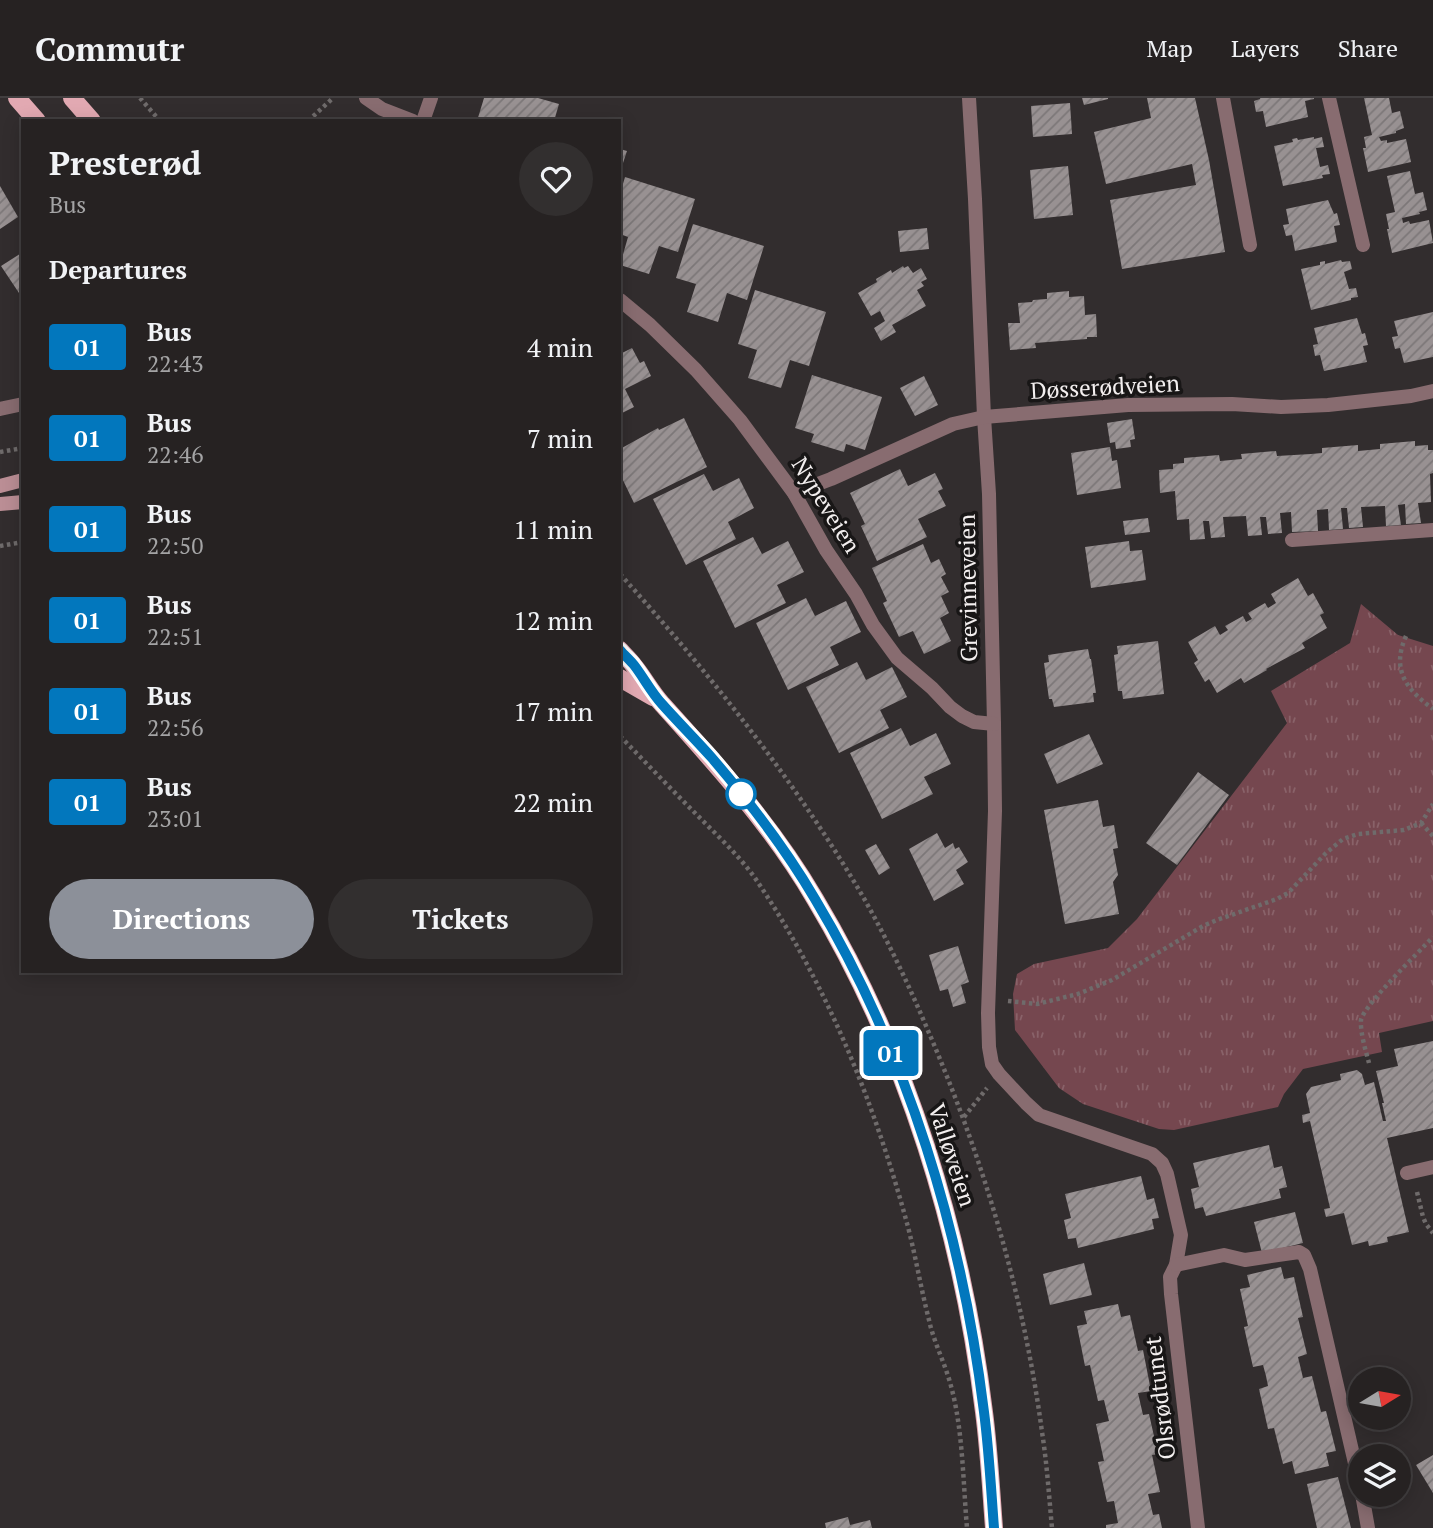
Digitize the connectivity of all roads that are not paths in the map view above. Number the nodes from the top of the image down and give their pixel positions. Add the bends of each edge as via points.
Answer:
1 (17, 98) edge
2 (72, 98) edge
3 (366, 98) edge
4 (430, 98) edge
5 (969, 98) edge
6 (1223, 98) edge
7 (1329, 98) edge
8 (35, 119) edge
9 (90, 119) edge
10 (409, 119) edge
11 (424, 119) edge
12 (1250, 244) dead end
13 (1363, 245) dead end
14 (621, 301) edge
15 (1433, 391) edge
16 (21, 404) edge
17 (0, 409) edge
18 (984, 417) junction
19 (21, 481) edge
20 (0, 486) edge
21 (794, 493) junction
22 (21, 502) edge
23 (0, 505) edge
24 (1433, 530) edge
25 (1292, 540) dead end
26 (621, 651) edge
27 (621, 679) edge
28 (659, 701) junction
29 (994, 724) junction
30 (999, 1074) joint
31 (1433, 1167) edge
32 (1407, 1173) dead end
33 (1176, 1265) junction
34 (1351, 1444) edge
35 (1364, 1507) edge
36 (994, 1528) edge
37 (1198, 1528) edge
38 (1368, 1528) edge

1 - 8 main road
2 - 9 main road
3 - 10 street
4 - 11 street
5 - 18 street, Grevinneveien
6 - 12 street
7 - 13 street
14 - 21 street, Nypeveien via 696,370
15 - 18 street, Døsserødveien via 1328,405 1128,405
16 - 17 street
18 - 21 street, Døsserødveien via 953,424
18 - 29 street, Grevinneveien
19 - 20 main road
21 - 29 street, Nypeveien via 897,657 962,716 974,723
22 - 23 main road
24 - 25 street
26 - 28 main road, Valløveien
27 - 28 main road, Valløveien
28 - 36 main road, Valløveien via 741,793 814,897 845,951 896,1065 931,1160 965,1299 984,1413
29 - 30 street, Grevinneveien via 996,811 988,1000 989,1047
30 - 33 street, Olsrødtunet via 1039,1115 1152,1154 1162,1163 1181,1235
31 - 32 street
33 - 34 street via 1223,1255 1245,1260 1304,1255
33 - 37 street, Olsrødtunet via 1170,1277 1171,1294
35 - 38 street

